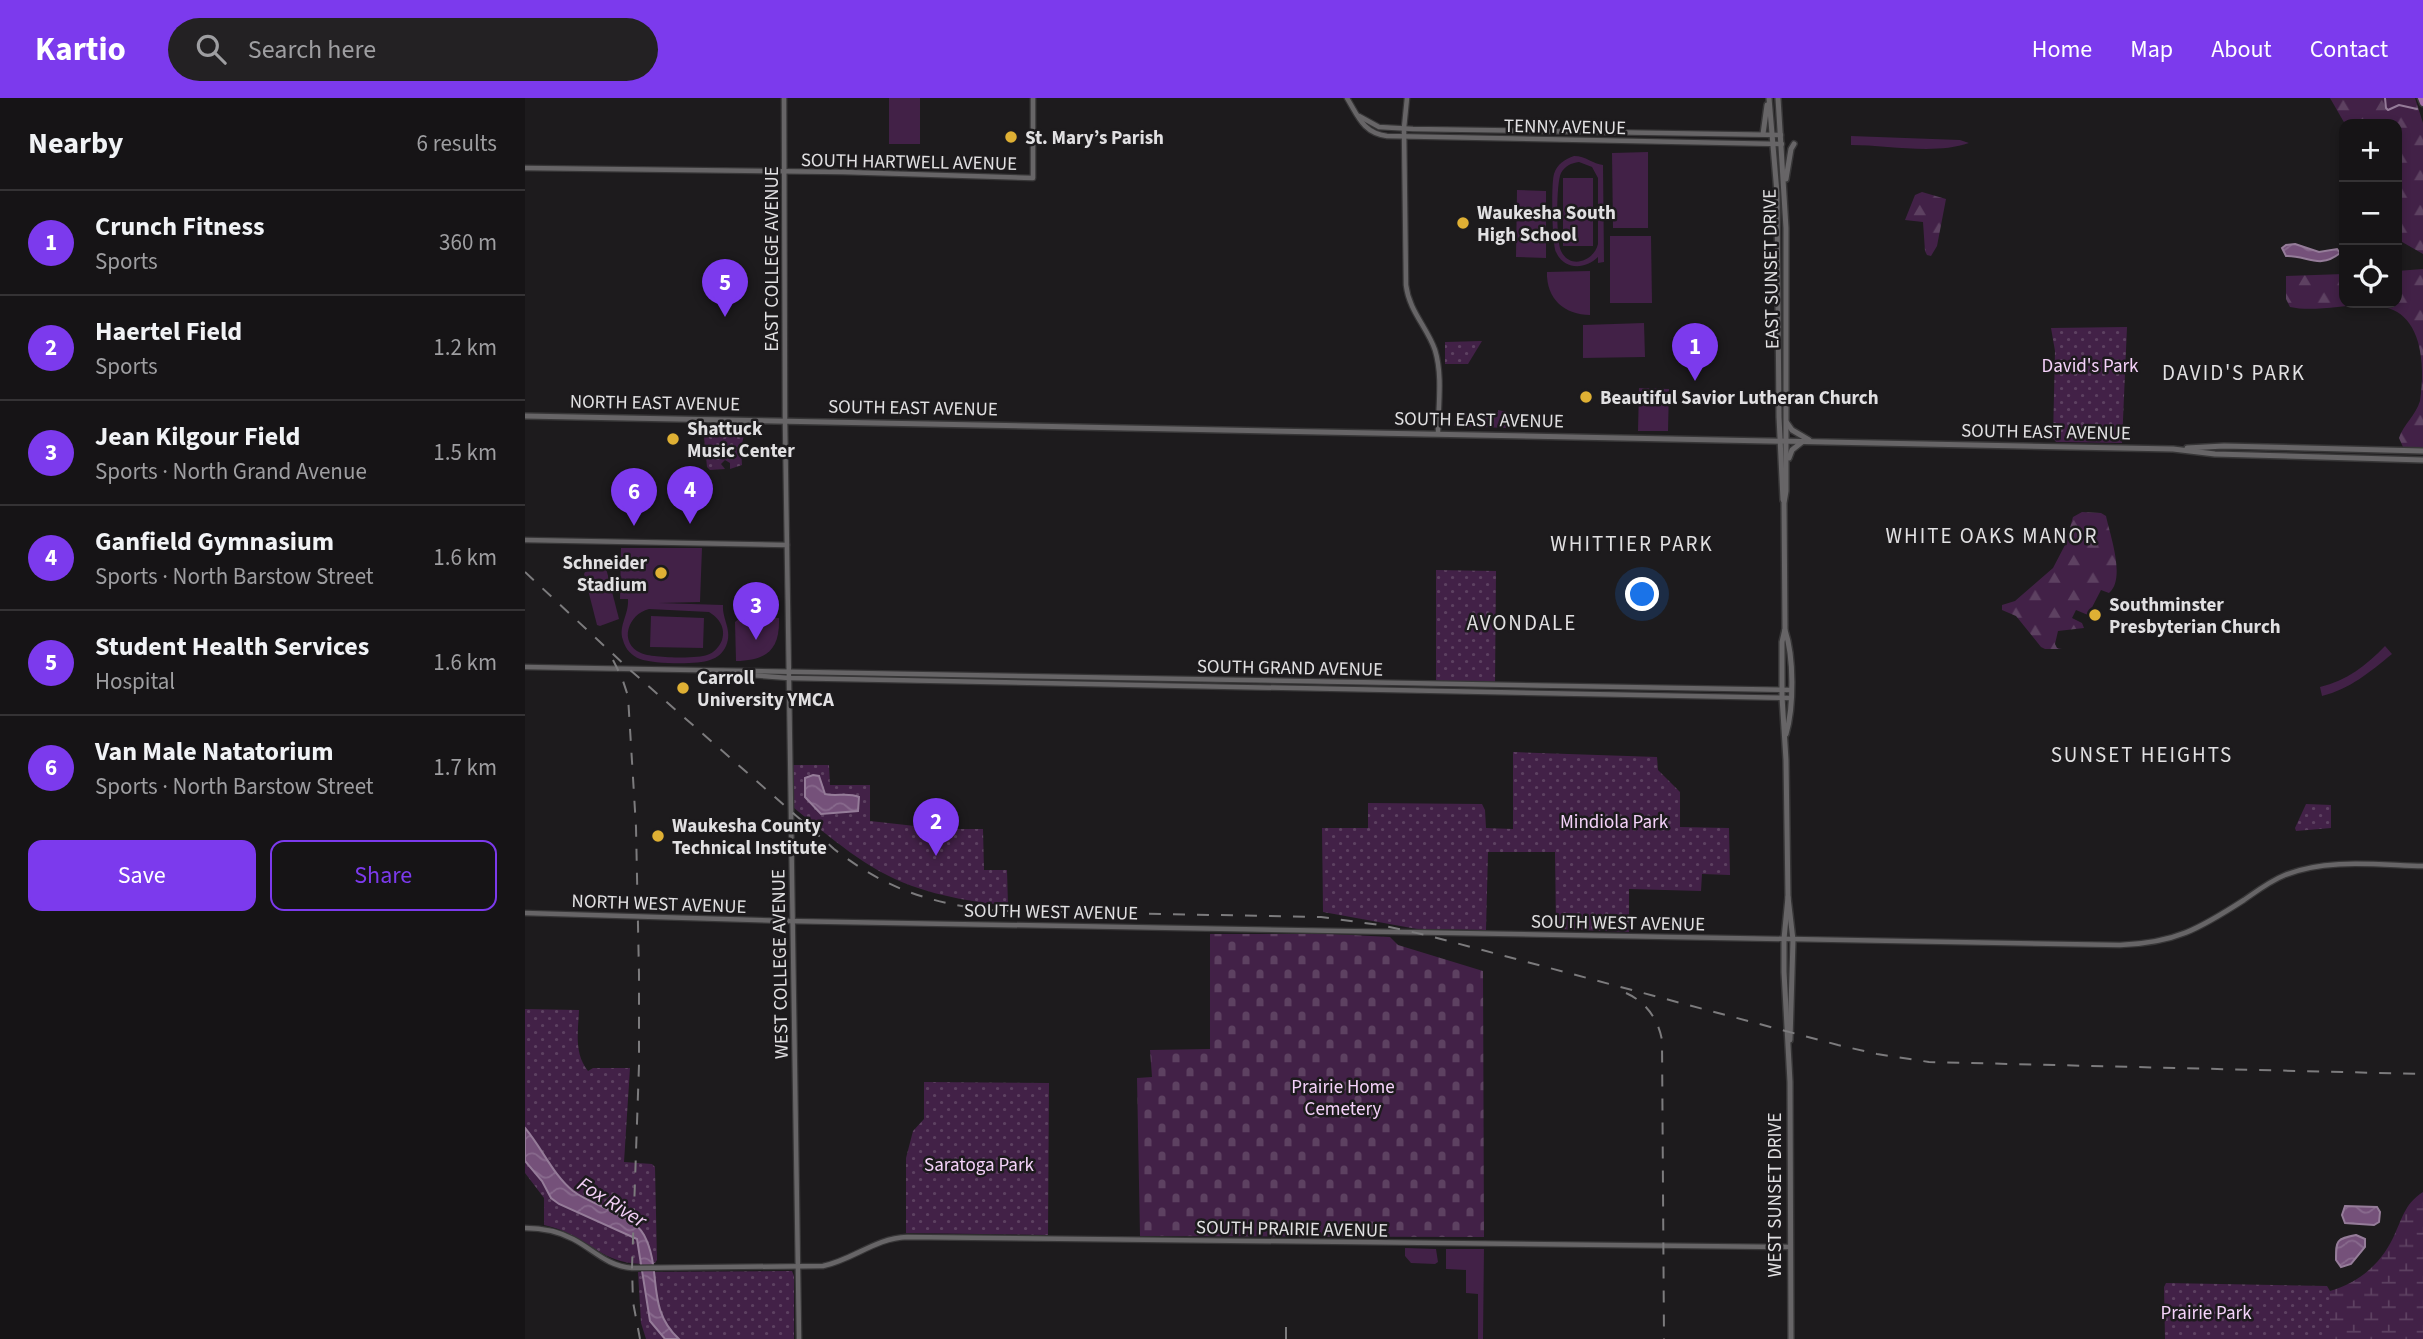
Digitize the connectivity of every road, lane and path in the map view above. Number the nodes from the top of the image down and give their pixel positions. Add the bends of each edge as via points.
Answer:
1 (784, 98) edge
2 (1033, 98) edge
3 (1347, 98) edge
4 (1407, 98) edge
5 (1769, 98) edge
6 (1778, 98) edge
7 (2421, 98) edge
8 (2423, 103) edge
9 (1358, 116) junction
10 (1405, 128) junction
11 (1763, 134) junction
12 (1773, 135) junction
13 (1781, 135) junction
14 (1405, 137) junction
15 (1774, 144) junction
16 (1782, 144) junction
17 (1794, 144) dead end
18 (525, 168) edge
19 (785, 172) junction
20 (1785, 186) junction
21 (525, 416) edge
22 (1779, 417) junction
23 (785, 420) junction
24 (1787, 423) junction
25 (1438, 433) junction
26 (1770, 440) junction
27 (1783, 440) junction
28 (1803, 441) junction
29 (1812, 441) junction
30 (2173, 449) junction
31 (2423, 451) edge
32 (2423, 460) edge
33 (1786, 472) junction
34 (1784, 503) junction
35 (525, 540) edge
36 (787, 545) junction
37 (1785, 629) junction
38 (525, 667) edge
39 (702, 671) junction
40 (789, 671) junction
41 (789, 678) junction
42 (1790, 690) junction
43 (1782, 693) junction
44 (1790, 698) junction
45 (1786, 737) junction
46 (2423, 866) edge
47 (1788, 897) junction
48 (525, 913) edge
49 (793, 921) junction
50 (1784, 939) junction
51 (1793, 940) junction
52 (1789, 1050) junction
53 (525, 1228) edge
54 (1790, 1247) junction
55 (799, 1267) junction
56 (799, 1339) edge
57 (1791, 1339) edge

1 - 19 street, EAST COLLEGE AVENUE
2 - 19 street, SOUTH HARTWELL AVENUE via 1033,178
3 - 9 street, TENNY AVENUE
4 - 10 street
5 - 11 main road
5 - 12 main road, EAST SUNSET DRIVE
6 - 13 main road, EAST SUNSET DRIVE
7 - 8 main road
9 - 10 street, TENNY AVENUE via 1379,127
9 - 14 street, TENNY AVENUE via 1376,134
10 - 11 street, TENNY AVENUE
10 - 14 street
11 - 12 street, TENNY AVENUE
12 - 13 street, TENNY AVENUE
12 - 15 main road, EAST SUNSET DRIVE
13 - 16 main road, EAST SUNSET DRIVE
14 - 15 street, TENNY AVENUE
14 - 25 street via 1407,292 1437,357
15 - 16 street, TENNY AVENUE
15 - 22 main road, EAST SUNSET DRIVE
16 - 20 main road, EAST SUNSET DRIVE
17 - 20 main road
18 - 19 street, SOUTH HARTWELL AVENUE
19 - 23 street, EAST COLLEGE AVENUE
20 - 24 main road, EAST SUNSET DRIVE
21 - 23 main road, NORTH EAST AVENUE
22 - 26 main road
22 - 27 main road, EAST SUNSET DRIVE
23 - 25 main road, SOUTH EAST AVENUE
23 - 36 street, WEST COLLEGE AVENUE
24 - 27 main road, EAST SUNSET DRIVE
24 - 29 main road
25 - 26 main road, SOUTH EAST AVENUE
26 - 27 main road, SOUTH EAST AVENUE
27 - 28 main road, SOUTH EAST AVENUE
27 - 33 main road, WEST SUNSET DRIVE
27 - 34 main road, WEST SUNSET DRIVE
28 - 29 main road, SOUTH EAST AVENUE
28 - 33 main road via 1791,452
29 - 30 main road, SOUTH EAST AVENUE
30 - 31 main road, SOUTH EAST AVENUE
30 - 32 main road, SOUTH EAST AVENUE
33 - 34 main road, WEST SUNSET DRIVE
34 - 37 main road, WEST SUNSET DRIVE
35 - 36 street
36 - 40 street, WEST COLLEGE AVENUE
37 - 42 main road, WEST SUNSET DRIVE
37 - 43 main road, WEST SUNSET DRIVE
38 - 39 street
39 - 40 street, SOUTH GRAND AVENUE
39 - 41 street, SOUTH GRAND AVENUE
40 - 41 street, WEST COLLEGE AVENUE
40 - 43 street, SOUTH GRAND AVENUE
41 - 43 street, SOUTH GRAND AVENUE
41 - 49 street, WEST COLLEGE AVENUE
42 - 43 street, SOUTH GRAND AVENUE
42 - 44 main road, WEST SUNSET DRIVE
43 - 44 street, SOUTH GRAND AVENUE
43 - 45 main road, WEST SUNSET DRIVE
44 - 45 main road, WEST SUNSET DRIVE
45 - 47 main road, WEST SUNSET DRIVE
46 - 51 street, SOUTH WEST AVENUE via 2330,865 2299,870 2279,877 2191,932 2143,944
47 - 50 main road, WEST SUNSET DRIVE
47 - 51 main road, WEST SUNSET DRIVE
48 - 49 street, NORTH WEST AVENUE
49 - 50 street, SOUTH WEST AVENUE
49 - 55 street, WEST COLLEGE AVENUE
50 - 51 street, SOUTH WEST AVENUE
50 - 52 main road, WEST SUNSET DRIVE
51 - 52 main road, WEST SUNSET DRIVE
52 - 54 main road, WEST SUNSET DRIVE
53 - 55 street, SOUTH PRAIRIE AVENUE via 560,1233 609,1263 626,1268
54 - 55 street, SOUTH PRAIRIE AVENUE via 907,1237 881,1241 831,1264
54 - 57 main road, WEST SUNSET DRIVE
55 - 56 street, WEST COLLEGE AVENUE

